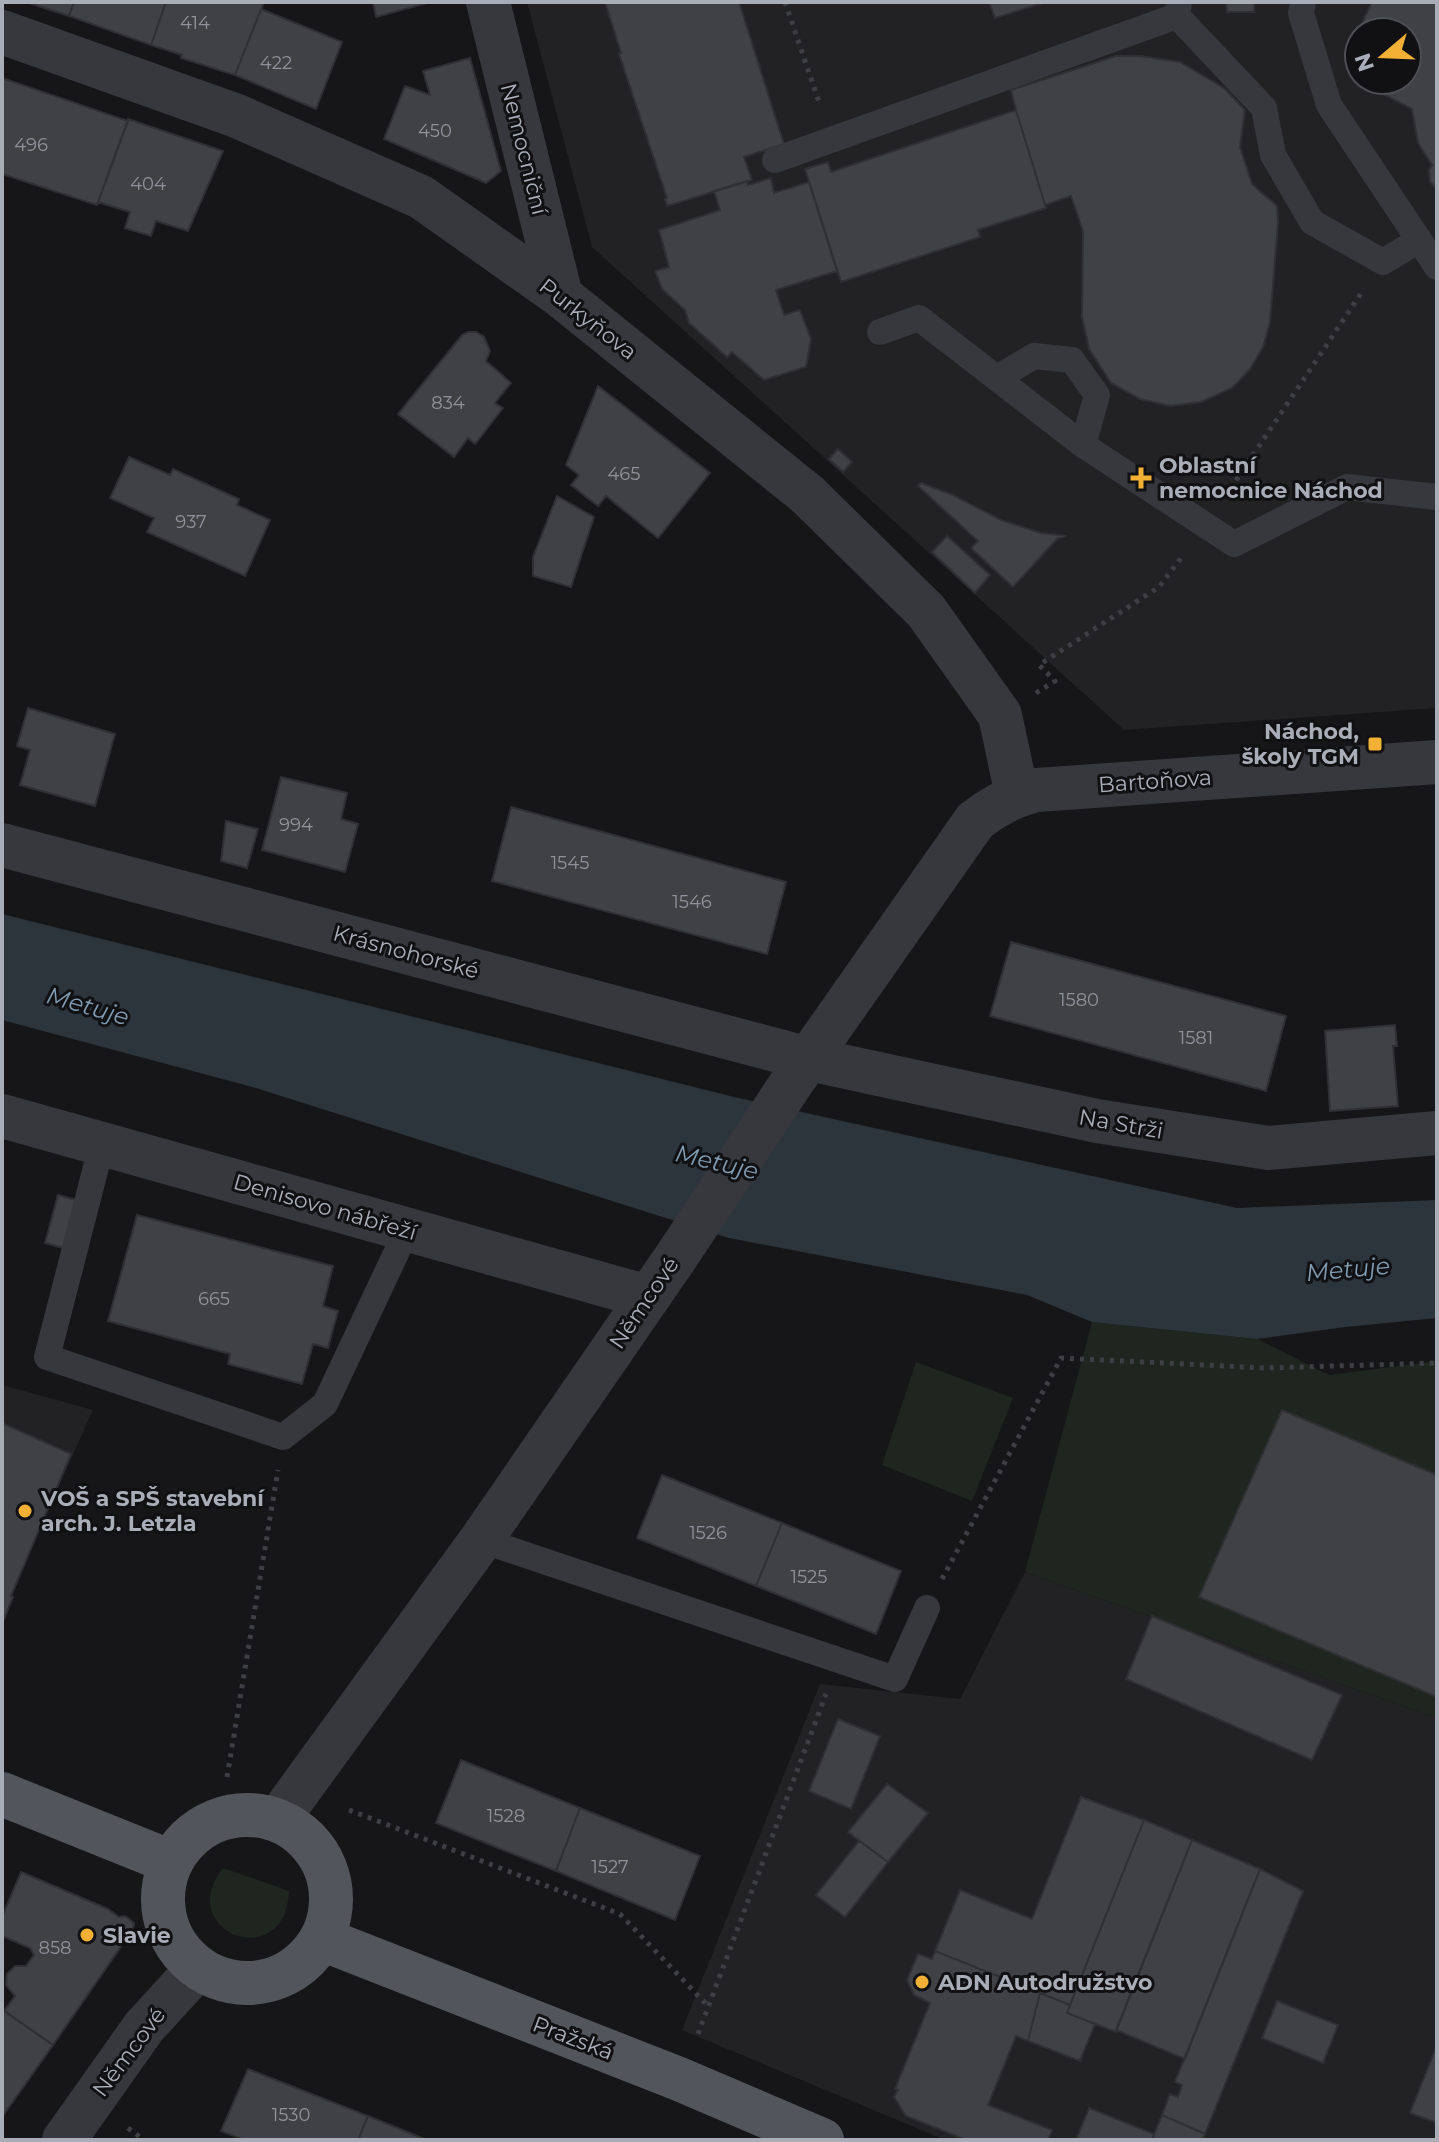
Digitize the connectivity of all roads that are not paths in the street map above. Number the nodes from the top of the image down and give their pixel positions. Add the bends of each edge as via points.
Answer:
1 (488, 2) edge
2 (1303, 2) edge
3 (1178, 9) edge
4 (2, 32) edge
5 (775, 160) dead end
6 (1430, 252) edge
7 (561, 296) junction
8 (880, 332) dead end
9 (997, 378) junction
10 (1083, 445) junction
11 (1437, 497) edge
12 (1437, 762) edge
13 (1017, 795) junction
14 (2, 845) edge
15 (802, 1069) junction
16 (2, 1116) edge
17 (1437, 1133) edge
18 (102, 1144) junction
19 (407, 1230) junction
20 (648, 1297) junction
21 (481, 1540) junction
22 (927, 1608) road end
23 (2, 1794) edge
24 (281, 1822) junction
25 (171, 1862) junction
26 (322, 1939) junction
27 (198, 1968) junction
28 (64, 2140) edge
29 (822, 2140) edge

1 - 7 street, Nemocniční
2 - 6 lane via 1301,13 1329,105
3 - 5 lane
3 - 6 lane via 1264,108 1273,155 1312,222 1383,262
4 - 7 street, Purkyňova via 237,116 421,197
7 - 13 street, Purkyňova via 808,495 926,611 1000,715
8 - 9 lane via 919,318
9 - 10 lane
9 - 10 lane via 1034,356 1072,360 1097,395
10 - 11 lane via 1234,544 1347,487
12 - 13 street, Bartoňova
13 - 15 street, Němcové via 975,821
14 - 15 street, Krásnohorské
15 - 17 street, Na Strži via 1268,1148
15 - 20 street, Němcové
16 - 18 street, Denisovo nábřeží
18 - 19 street, Denisovo nábřeží
18 - 19 lane via 47,1357 283,1437 325,1404
19 - 20 street, Denisovo nábřeží
20 - 21 street, Němcové
21 - 22 lane via 895,1679
21 - 24 street, Němcové
23 - 25 main road
24 - 25 main road via 257,1815 231,1816 206,1825
24 - 26 main road via 302,1835 327,1873 332,1896
25 - 27 main road via 163,1908 181,1952
26 - 27 main road via 289,1973 267,1982 243,1984
26 - 29 main road, Pražská
27 - 28 street, Němcové via 144,2027

